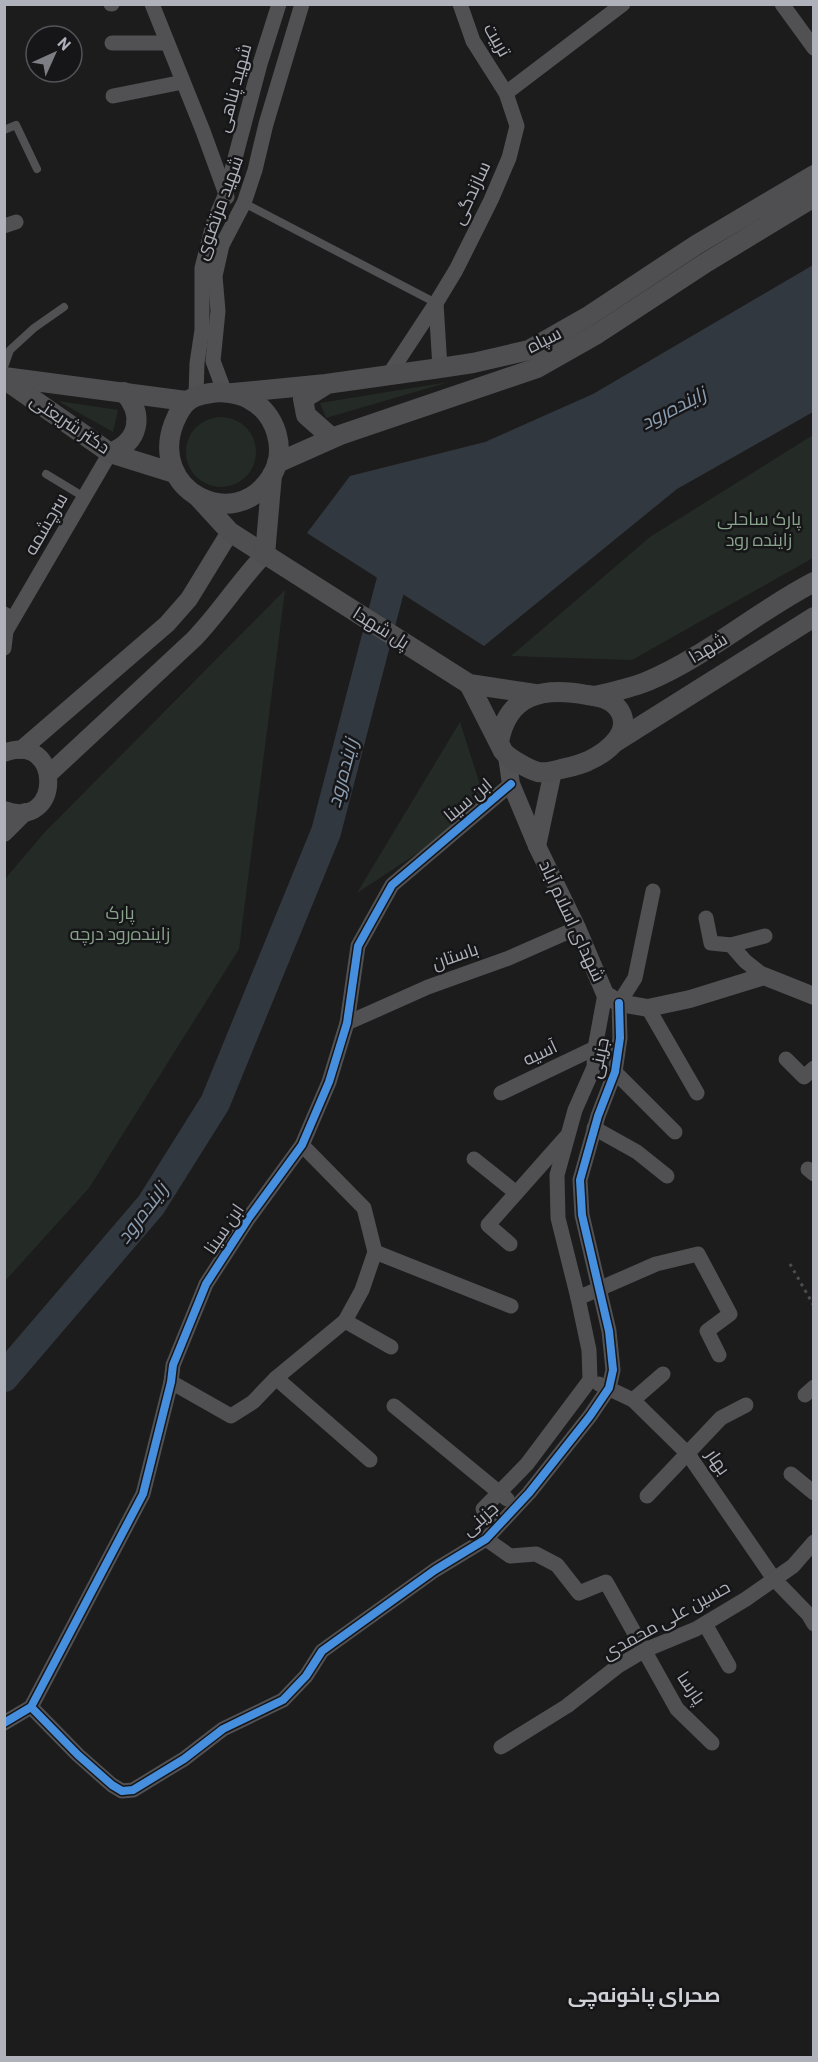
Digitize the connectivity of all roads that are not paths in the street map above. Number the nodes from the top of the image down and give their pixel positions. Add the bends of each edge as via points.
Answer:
1 (152, 4) edge
2 (279, 4) edge
3 (302, 4) edge
4 (460, 4) edge
5 (623, 4) edge
6 (782, 4) edge
7 (112, 43) dead end
8 (167, 43) junction
9 (813, 48) edge
10 (183, 82) junction
11 (506, 93) junction
12 (113, 96) dead end
13 (4, 130) edge
14 (37, 169) dead end
15 (813, 175) edge
16 (225, 196) junction
17 (813, 197) edge
18 (244, 203) junction
19 (436, 303) junction
20 (64, 307) dead end
21 (196, 363) junction
22 (214, 366) junction
23 (4, 367) edge
24 (440, 368) junction
25 (388, 376) junction
26 (4, 378) edge
27 (326, 384) junction
28 (124, 392) junction
29 (229, 393) junction
30 (191, 398) junction
31 (332, 438) junction
32 (110, 453) junction
33 (275, 469) junction
34 (174, 473) junction
35 (46, 474) dead end
36 (84, 497) junction
37 (198, 497) junction
38 (230, 532) junction
39 (265, 554) junction
40 (813, 582) edge
41 (10, 613) edge
42 (813, 617) edge
43 (4, 648) edge
44 (470, 684) junction
45 (535, 694) junction
46 (595, 696) junction
47 (616, 741) junction
48 (503, 749) junction
49 (13, 751) edge
50 (553, 771) junction
51 (49, 774) junction
52 (511, 784) junction
53 (4, 810) edge
54 (26, 812) junction
55 (4, 833) edge
56 (537, 846) junction
57 (653, 891) dead end
58 (706, 918) dead end
59 (577, 928) junction
60 (765, 936) dead end
61 (731, 945) junction
62 (764, 976) junction
63 (813, 996) edge
64 (612, 999) junction
65 (648, 1008) junction
66 (346, 1023) junction
67 (595, 1048) junction
68 (786, 1059) dead end
69 (813, 1068) edge
70 (615, 1072) junction
71 (697, 1092) dead end
72 (501, 1093) dead end
73 (594, 1128) junction
74 (675, 1132) dead end
75 (567, 1136) junction
76 (302, 1145) junction
77 (474, 1159) dead end
78 (667, 1176) dead end
79 (515, 1192) junction
80 (582, 1215) junction
81 (558, 1218) junction
82 (510, 1244) dead end
83 (375, 1252) junction
84 (600, 1289) junction
85 (578, 1298) junction
86 (511, 1306) dead end
87 (345, 1321) junction
88 (391, 1347) dead end
89 (719, 1355) dead end
90 (663, 1374) dead end
91 (276, 1378) junction
92 (590, 1380) junction
93 (171, 1382) junction
94 (609, 1388) junction
95 (633, 1400) junction
96 (746, 1405) dead end
97 (393, 1406) dead end
98 (688, 1454) junction
99 (370, 1460) dead end
100 (791, 1474) dead end
101 (499, 1492) junction
102 (813, 1493) edge
103 (647, 1496) dead end
104 (515, 1508) junction
105 (483, 1509) dead end
106 (486, 1539) junction
107 (813, 1542) edge
108 (774, 1579) junction
109 (705, 1624) junction
110 (813, 1624) edge
111 (645, 1650) junction
112 (729, 1666) dead end
113 (31, 1707) junction
114 (4, 1723) edge
115 (712, 1743) dead end
116 (501, 1747) dead end

1 - 8 street
2 - 16 street, شهید پناهی
3 - 18 street, شهيد مرتضوی
4 - 11 street, تربیت via 473,41
5 - 11 street
6 - 9 street
7 - 8 street
8 - 10 street
10 - 12 street
10 - 16 street
11 - 19 street, سازندگی via 517,126 509,158 456,270
13 - 14 lane via 16,125
15 - 24 main road, سپاه via 529,350
16 - 18 street
16 - 21 street, شهید پناهی via 202,268 202,330
17 - 31 main road, سپاه via 537,368
18 - 19 lane
18 - 22 street, شهيد مرتضوی via 222,245 215,276 218,311
19 - 24 street
19 - 25 street, سازندگی
20 - 23 lane via 10,350
21 - 22 street via 205,369
21 - 30 street, شهید پناهی
22 - 29 street, شهيد مرتضوی
24 - 25 main road, سپاه
25 - 27 main road, سپاه
26 - 28 main road, دکتر شریعتی
26 - 32 main road, دکتر شریعتی
27 - 29 main road, سپاه
27 - 31 main road via 303,399 306,415
28 - 30 main road, دکتر شریعتی
28 - 32 main road via 132,400 137,421 129,442
29 - 30 main road
29 - 33 main road via 248,398 270,418 279,447
30 - 34 main road via 169,436 168,454
31 - 33 main road, سپاه
32 - 34 main road, دکتر شریعتی
32 - 36 street, سرچشمه
33 - 37 main road via 258,491 240,501 218,503
33 - 39 main road
34 - 37 main road
35 - 36 lane
36 - 41 street, سرچشمه
37 - 38 main road, پل شهدا
38 - 39 main road, پل شهدا
38 - 49 street via 189,599 167,624
39 - 44 main road, پل شهدا
39 - 51 street via 194,639
40 - 46 main road, شهدا via 650,680
41 - 43 street, سرچشمه
42 - 47 main road, شهدا
44 - 45 main road
44 - 48 main road
45 - 46 main road via 553,691
45 - 48 main road via 509,714 502,728
46 - 47 main road via 608,699 623,716 623,729
47 - 50 main road via 587,762
48 - 50 main road via 538,772
48 - 52 street, شهدای اسلام آباد
49 - 51 street via 31,752 39,757
50 - 56 street, شهدای اسلام آباد
51 - 54 street via 47,794
52 - 56 street, شهدای اسلام آباد
52 - 66 street, ابن سینا via 392,885 358,946
53 - 54 street
54 - 55 street
56 - 59 street, شهدای اسلام آباد
57 - 64 street via 635,978
58 - 61 street via 711,943
59 - 64 street, شهدای اسلام آباد
59 - 66 street, باستان
60 - 61 street
61 - 62 street
62 - 63 street
62 - 65 street
64 - 65 street
64 - 67 street
64 - 70 street, جزینی via 620,1038
65 - 71 street
66 - 76 street, ابن سینا via 328,1082
67 - 72 street, آسیه
67 - 75 street via 594,1067
68 - 69 street via 804,1077
70 - 73 street, جزینی
70 - 74 street
73 - 78 street via 636,1152
73 - 80 street, جزینی via 580,1180
75 - 79 street
75 - 81 street via 557,1176
76 - 83 street via 364,1208
76 - 93 street, ابن سینا via 206,1284 173,1365
77 - 79 street
79 - 82 street via 488,1225
80 - 81 street
80 - 84 street, جزینی
81 - 85 street
83 - 86 street
83 - 87 street via 362,1290
84 - 85 street
84 - 89 street via 656,1264 698,1254 730,1314 707,1331
84 - 94 street, جزینی via 613,1370
85 - 92 street via 589,1350
87 - 88 street
87 - 91 street
90 - 95 street
91 - 93 street via 253,1402 231,1416
91 - 99 street
92 - 94 street, بهار
92 - 101 street via 527,1464
93 - 113 street, ابن سینا via 143,1494
94 - 95 street, بهار
94 - 104 street, جزینی
95 - 98 street, بهار
96 - 98 street via 721,1418
97 - 101 street
98 - 103 street
98 - 108 street, بهار
100 - 102 street
101 - 104 street
101 - 105 street
104 - 106 street, جزینی
106 - 111 street, پارسا via 510,1556 536,1554 557,1565 579,1593 606,1582
106 - 113 street, جزینی via 435,1570 322,1651 306,1676 283,1700 223,1730 132,1790 122,1791 112,1785
107 - 108 street, حسین علی محمدی via 793,1566
108 - 109 street, حسین علی محمدی
108 - 110 street, بهار
109 - 111 street, حسین علی محمدی
109 - 112 street
111 - 115 street, پارسا via 677,1709
111 - 116 street, حسین علی محمدی
113 - 114 street

